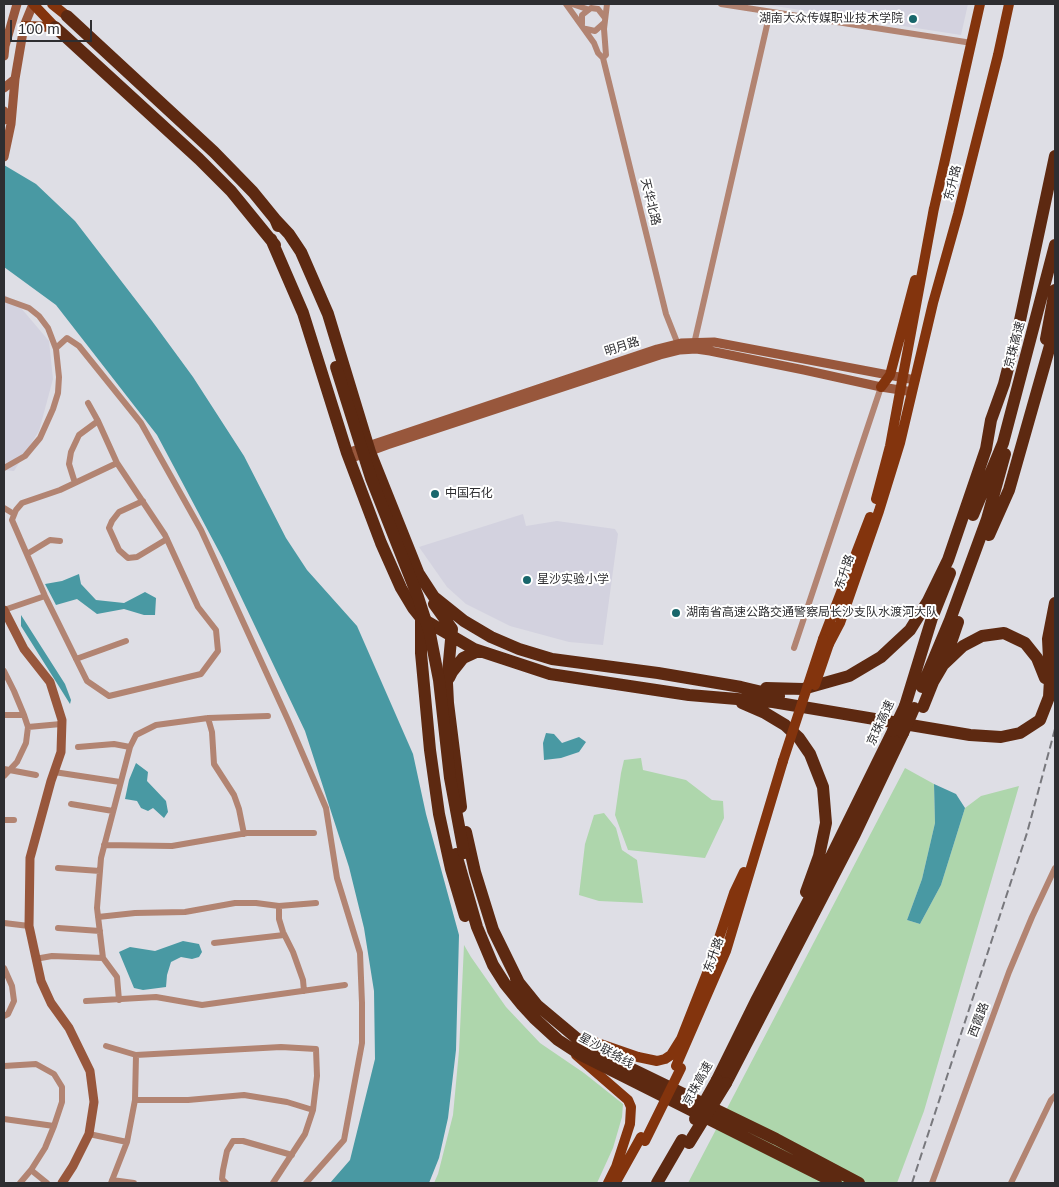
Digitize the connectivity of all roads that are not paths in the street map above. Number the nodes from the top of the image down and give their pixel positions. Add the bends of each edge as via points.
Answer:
1 (17, 4) edge
2 (33, 4) edge
3 (52, 4) edge
4 (566, 4) edge
5 (572, 4) edge
6 (607, 4) edge
7 (721, 4) edge
8 (980, 4) edge
9 (1009, 4) edge
10 (597, 6) edge
11 (587, 9) junction
12 (64, 10) edge
13 (770, 12) junction
14 (605, 21) junction
15 (24, 26) junction
16 (55, 27) junction
17 (583, 27) junction
18 (972, 43) junction
19 (4, 47) edge
20 (4, 56) edge
21 (603, 58) junction
22 (14, 79) junction
23 (4, 88) edge
24 (4, 111) edge
25 (4, 117) edge
26 (1055, 156) edge
27 (4, 157) edge
28 (934, 208) junction
29 (274, 219) junction
30 (271, 239) junction
31 (1055, 245) edge
32 (1055, 279) edge
33 (1055, 290) edge
34 (4, 299) edge
35 (1055, 328) edge
36 (695, 342) junction
37 (56, 348) junction
38 (682, 348) junction
39 (333, 369) junction
40 (890, 375) junction
41 (903, 378) junction
42 (915, 380) junction
43 (1004, 384) junction
44 (881, 387) junction
45 (901, 390) junction
46 (912, 392) junction
47 (88, 403) dead end
48 (98, 421) junction
49 (1027, 428) junction
50 (369, 448) junction
51 (348, 456) junction
52 (117, 463) junction
53 (4, 468) edge
54 (75, 483) junction
55 (143, 501) junction
56 (4, 508) edge
57 (14, 514) junction
58 (967, 531) junction
59 (167, 539) junction
60 (60, 542) dead end
61 (975, 551) junction
62 (27, 554) junction
63 (419, 574) junction
64 (45, 596) junction
65 (1055, 603) edge
66 (4, 610) edge
67 (421, 618) junction
68 (452, 637) junction
69 (126, 641) dead end
70 (826, 641) junction
71 (794, 648) dead end
72 (482, 652) junction
73 (76, 659) junction
74 (943, 665) junction
75 (4, 671) edge
76 (447, 682) junction
77 (740, 687) junction
78 (728, 698) junction
79 (914, 707) junction
80 (4, 715) edge
81 (24, 715) junction
82 (268, 716) dead end
83 (208, 718) junction
84 (62, 724) junction
85 (28, 727) junction
86 (902, 731) junction
87 (130, 747) junction
88 (78, 748) dead end
89 (785, 763) junction
90 (7, 769) edge
91 (54, 772) junction
92 (36, 775) dead end
93 (4, 776) edge
94 (120, 782) junction
95 (71, 804) dead end
96 (113, 811) junction
97 (4, 820) edge
98 (14, 820) dead end
99 (314, 833) dead end
100 (244, 834) junction
101 (104, 845) junction
102 (460, 854) junction
103 (753, 856) junction
104 (58, 868) dead end
105 (1055, 868) edge
106 (100, 871) junction
107 (316, 902) dead end
108 (279, 906) junction
109 (98, 917) junction
110 (4, 923) edge
111 (29, 926) junction
112 (58, 928) dead end
113 (100, 930) junction
114 (284, 934) junction
115 (214, 943) dead end
116 (103, 958) junction
117 (35, 959) junction
118 (4, 968) edge
119 (505, 984) junction
120 (345, 985) dead end
121 (520, 985) junction
122 (304, 991) junction
123 (757, 999) junction
124 (119, 1000) junction
125 (86, 1001) dead end
126 (4, 1016) edge
127 (567, 1039) junction
128 (106, 1046) dead end
129 (136, 1055) junction
130 (4, 1066) edge
131 (679, 1067) junction
132 (722, 1082) junction
133 (1055, 1096) edge
134 (135, 1100) junction
135 (312, 1110) junction
136 (4, 1119) edge
137 (54, 1126) junction
138 (88, 1134) junction
139 (643, 1139) junction
140 (127, 1142) junction
141 (686, 1142) junction
142 (292, 1155) junction
143 (31, 1170) junction
144 (111, 1182) edge
145 (20, 1183) edge
146 (47, 1183) edge
147 (62, 1183) edge
148 (134, 1183) edge
149 (226, 1183) edge
150 (274, 1183) edge
151 (306, 1183) edge
152 (608, 1183) edge
153 (615, 1183) edge
154 (620, 1183) edge
155 (657, 1183) edge
156 (666, 1183) edge
157 (836, 1183) edge
158 (858, 1183) edge
159 (932, 1183) edge
160 (1011, 1183) edge

1 - 19 street
2 - 15 street
2 - 16 main road
3 - 12 main road
4 - 17 street
5 - 11 street
6 - 14 street
7 - 13 street
8 - 18 main road, 东升路
9 - 42 main road, 东升路
10 - 11 street
10 - 14 street
11 - 17 street via 582,15
12 - 29 highway via 214,152
13 - 18 street
13 - 36 street
14 - 17 street via 595,31
14 - 21 street via 606,55
15 - 16 main road
15 - 22 street
16 - 30 highway via 199,159
17 - 21 street
18 - 28 main road, 东升路
19 - 20 street
21 - 38 street, 天华北路 via 666,314
22 - 23 street
22 - 27 street via 11,124
24 - 25 street
26 - 43 highway
28 - 40 main road, 东升路
28 - 41 main road, 东升路
29 - 39 highway via 316,304
29 - 50 highway via 301,252 328,314
30 - 39 highway via 298,280
30 - 51 highway via 304,313
31 - 58 highway, 京珠高速 via 1002,443
32 - 61 highway, 京珠高速
33 - 49 highway
34 - 37 street via 29,308 39,316
35 - 49 highway
36 - 38 street, 明月路
36 - 38 street
36 - 40 street, 明月路 via 714,342
37 - 53 street via 58,393 48,423 25,456
37 - 151 street via 67,338 79,346 141,423 201,530 326,808 337,878 360,953 362,1043 344,1140
38 - 44 street, 明月路
38 - 50 street, 明月路
39 - 102 highway, bridge via 430,634 439,680
40 - 41 street, 明月路
40 - 44 main road, 东升路
41 - 42 street, 明月路
41 - 45 main road, 东升路
42 - 46 main road, 东升路
43 - 58 highway
43 - 77 highway via 973,490 948,560 910,630 881,657 848,676 803,689
44 - 45 street, 明月路
44 - 71 street
45 - 46 street, 明月路
45 - 70 main road, 东升路 via 874,507
46 - 70 main road, 东升路 via 879,511 840,624
47 - 48 street
48 - 52 street
48 - 54 street via 78,435 71,452 69,464
49 - 61 highway
49 - 74 highway via 1009,490 984,547
50 - 51 street, 明月路
50 - 63 highway
51 - 67 highway via 401,588
52 - 54 street
52 - 55 street
54 - 57 street via 22,503
55 - 59 street
55 - 59 street via 119,512 112,521 109,528 119,550 128,558 137,557
56 - 57 street
57 - 62 street via 12,520
58 - 79 highway, 京珠高速 via 932,618
59 - 73 street via 198,607 216,630 218,651 201,674 109,696 87,681
60 - 62 street via 50,540
61 - 79 highway, 京珠高速
62 - 64 street
63 - 68 highway via 426,592 452,629
63 - 77 highway via 434,597 464,621 519,650 552,659
64 - 66 street
64 - 73 street
65 - 78 highway via 1048,638 1049,697 1040,720 1020,733 1001,737 970,735 773,702
66 - 84 street via 24,649 50,682
67 - 68 highway
67 - 119 highway via 430,750 444,839 469,929 482,956
68 - 72 highway
68 - 76 highway
69 - 73 street
70 - 89 main road, 东升路, bridge
72 - 76 highway via 463,658
72 - 78 highway via 550,674
74 - 77 highway via 963,646 982,636 1004,633 1025,643 1037,658 1045,676 1044,695 1037,712 1023,724 1004,732 982,732
74 - 79 highway
75 - 81 street
76 - 121 highway via 460,801 475,872 493,930
78 - 123 highway via 765,713 799,738 810,754 823,787 826,822 819,856 807,890
79 - 86 highway, 京珠高速, bridge
80 - 81 street
81 - 85 street
82 - 83 street
83 - 87 street via 156,726 136,735
83 - 100 street via 214,764 234,795
84 - 85 street
84 - 91 street via 61,752
85 - 90 street via 17,762
86 - 123 highway, 京珠高速
86 - 132 highway, 京珠高速 via 855,834
87 - 88 street via 114,744
87 - 94 street
89 - 103 main road, 东升路
89 - 131 main road, 东升路 via 729,952 705,1015
90 - 92 street
90 - 93 street
91 - 94 street
91 - 111 street via 30,858
94 - 96 street
95 - 96 street
96 - 101 street
97 - 98 street
99 - 100 street
100 - 101 street via 172,846
101 - 106 street
102 - 119 highway, 星沙联络线 via 477,927
102 - 121 highway via 484,924
103 - 127 main road via 734,893 684,1030 671,1055 657,1061
103 - 131 main road, 东升路 via 726,951
104 - 106 street
105 - 159 street, 西霞路 via 1006,981
106 - 109 street
107 - 108 street
108 - 109 street via 235,903 185,912
108 - 114 street
109 - 113 street
110 - 111 street
111 - 117 street
112 - 113 street
113 - 116 street
114 - 115 street
114 - 122 street via 303,980
116 - 117 street via 52,956
116 - 124 street via 117,977
117 - 138 street via 51,1004 69,1028 90,1071 94,1102
118 - 126 street via 12,986 14,1002
119 - 127 highway, 星沙联络线 via 534,1018
120 - 122 street
121 - 127 highway
122 - 124 street via 202,1005 156,996
123 - 132 highway, 京珠高速
124 - 125 street
127 - 152 main road via 594,1072 628,1100 631,1107 627,1133
127 - 157 highway, 星沙联络线 via 580,1055
127 - 158 highway
128 - 129 street
129 - 134 street
129 - 135 street via 281,1047 316,1049 317,1076
130 - 137 street via 36,1064 54,1074 62,1087 62,1102
131 - 139 main road, 东升路, bridge
132 - 141 highway, 京珠高速, bridge
133 - 160 street
134 - 135 street via 244,1096 287,1102
134 - 140 street
135 - 142 street via 305,1134
136 - 137 street
137 - 143 street
138 - 140 street
138 - 147 street via 74,1166
139 - 153 main road, 东升路
139 - 154 main road, 东升路
140 - 144 street
141 - 155 highway, 京珠高速
141 - 156 highway, 京珠高速
142 - 149 street via 243,1140 233,1141 223,1170 222,1179
142 - 150 street
143 - 145 street
143 - 146 street
144 - 148 street

